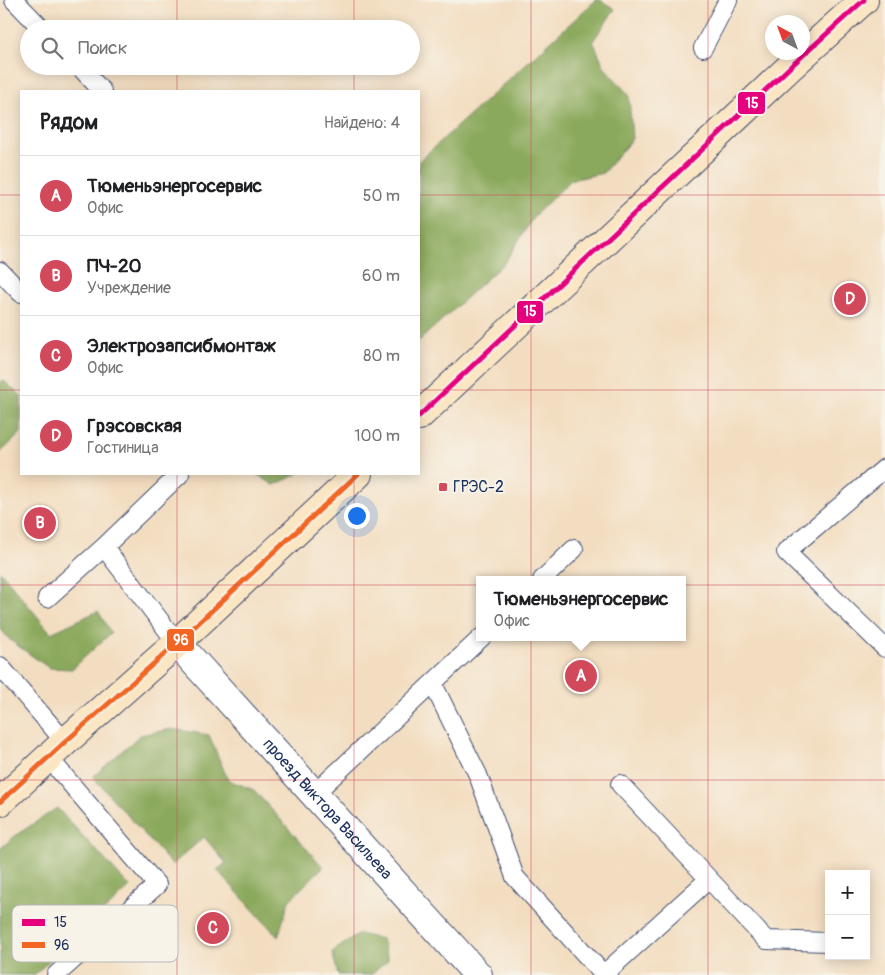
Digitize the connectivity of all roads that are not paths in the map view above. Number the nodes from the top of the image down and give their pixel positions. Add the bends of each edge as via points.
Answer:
1 (14, 0) edge
2 (728, 0) edge
3 (864, 0) edge
4 (33, 20) edge
5 (703, 48) dead end
6 (87, 75) edge
7 (101, 90) edge
8 (0, 271) edge
9 (20, 293) edge
10 (420, 415) edge
11 (885, 468) edge
12 (179, 475) edge
13 (357, 475) edge
14 (104, 547) junction
15 (574, 549) dead end
16 (546, 576) edge
17 (47, 598) dead end
18 (478, 641) edge
19 (177, 643) junction
20 (885, 648) edge
21 (0, 666) edge
22 (432, 684) junction
23 (57, 750) junction
24 (620, 784) dead end
25 (314, 794) junction
26 (0, 802) edge
27 (709, 879) junction
28 (134, 905) edge
29 (825, 942) edge
30 (70, 962) edge
31 (56, 975) edge
32 (478, 975) edge
33 (604, 975) edge

1 - 4 lane
2 - 5 lane
3 - 10 main road
6 - 7 lane
8 - 9 lane
11 - 20 lane via 786,552
12 - 14 lane
13 - 19 main road
14 - 17 lane
14 - 19 lane
15 - 16 lane
18 - 22 lane
19 - 23 main road
19 - 25 street, проезд Виктора Васильева
21 - 23 lane
22 - 25 lane
22 - 33 lane via 478,775 515,877
23 - 26 main road
23 - 28 lane via 157,884
24 - 27 lane
25 - 32 street, проезд Виктора Васильева
27 - 29 lane via 766,940
27 - 33 lane
30 - 31 lane

